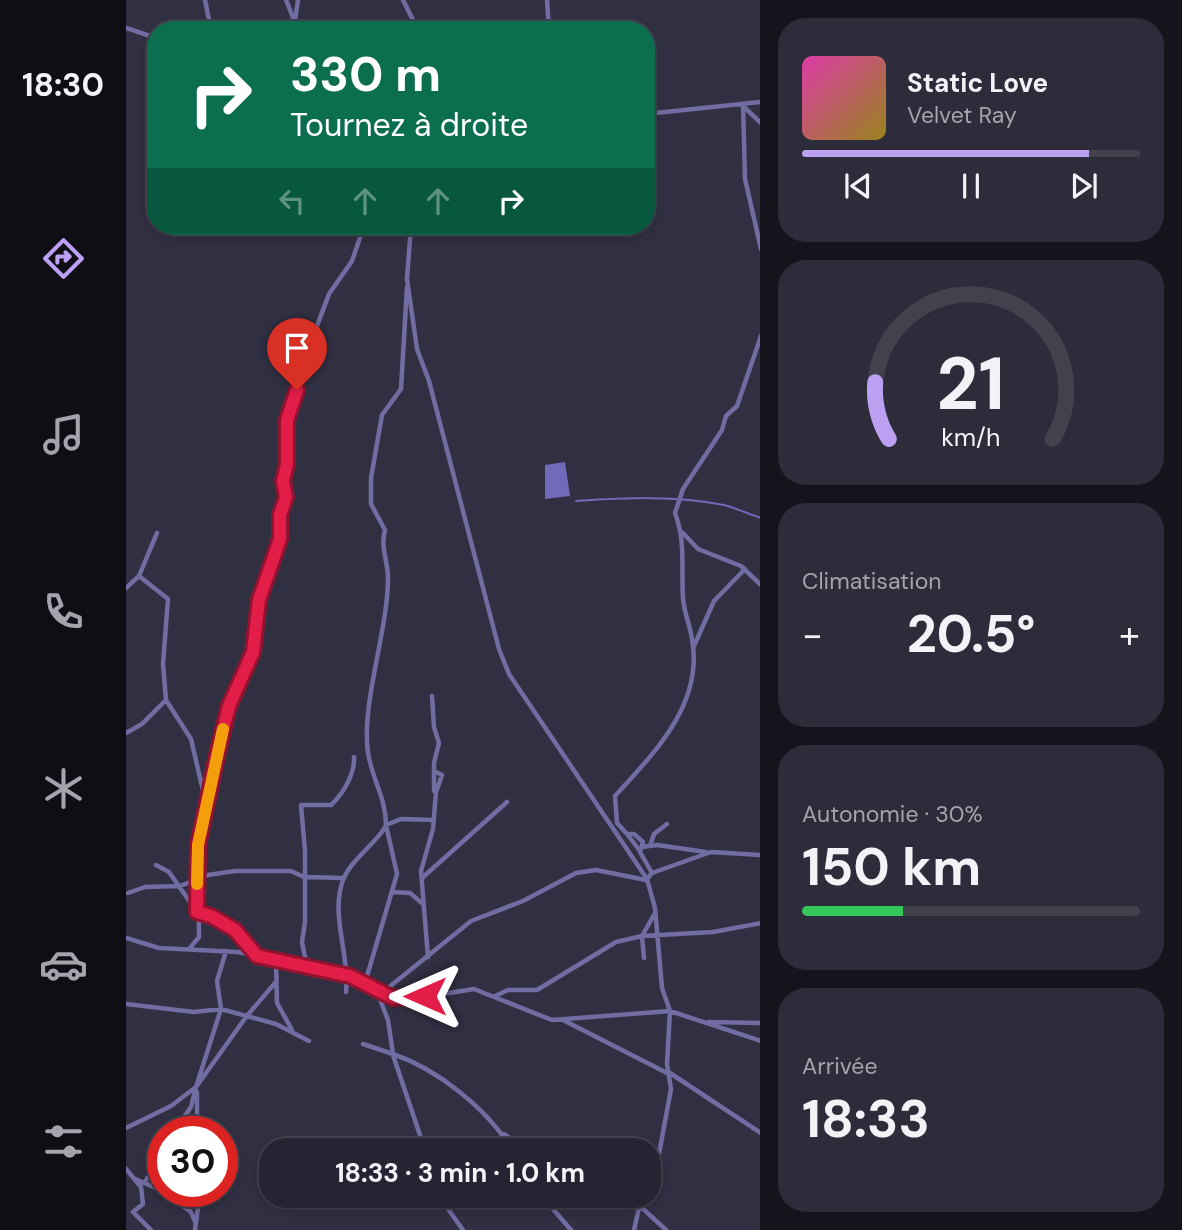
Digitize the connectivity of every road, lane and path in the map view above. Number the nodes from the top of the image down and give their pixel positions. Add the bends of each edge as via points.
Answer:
1 (205, 0) edge
2 (286, 0) edge
3 (293, 0) edge
4 (298, 0) edge
5 (403, 0) edge
6 (547, 0) edge
7 (209, 21) edge
8 (295, 21) joint
9 (414, 21) edge
10 (548, 21) edge
11 (126, 28) edge
12 (147, 35) edge
13 (760, 102) edge
14 (743, 105) junction
15 (655, 113) edge
16 (760, 124) edge
17 (361, 235) edge
18 (410, 235) edge
19 (760, 249) edge
20 (407, 279) junction
21 (760, 336) edge
22 (682, 533) junction
23 (158, 534) dead end
24 (744, 569) junction
25 (139, 576) junction
26 (760, 585) edge
27 (126, 589) edge
28 (693, 651) junction
29 (432, 696) dead end
30 (166, 700) junction
31 (126, 733) edge
32 (354, 757) dead end
33 (216, 766) junction
34 (202, 782) junction
35 (507, 802) dead end
36 (433, 820) junction
37 (667, 824) dead end
38 (386, 825) junction
39 (202, 827) junction
40 (654, 834) junction
41 (650, 846) junction
42 (656, 846) junction
43 (627, 850) junction
44 (641, 850) junction
45 (710, 852) junction
46 (760, 855) edge
47 (156, 865) dead end
48 (652, 873) junction
49 (304, 877) junction
50 (344, 878) junction
51 (422, 878) junction
52 (647, 879) junction
53 (197, 880) junction
54 (180, 886) junction
55 (393, 892) junction
56 (128, 893) dead end
57 (423, 905) junction
58 (197, 912) junction
59 (655, 913) junction
60 (760, 923) edge
61 (642, 936) junction
62 (658, 937) junction
63 (126, 939) edge
64 (190, 948) junction
65 (226, 951) junction
66 (257, 956) junction
67 (428, 958) junction
68 (644, 958) dead end
69 (276, 961) junction
70 (307, 968) junction
71 (348, 975) junction
72 (275, 983) junction
73 (365, 984) junction
74 (375, 989) junction
75 (346, 992) dead end
76 (383, 992) junction
77 (495, 996) junction
78 (126, 1004) edge
79 (221, 1009) junction
80 (670, 1011) junction
81 (246, 1017) junction
82 (562, 1019) junction
83 (704, 1023) junction
84 (760, 1023) edge
85 (292, 1031) junction
86 (309, 1041) dead end
87 (760, 1041) edge
88 (363, 1044) dead end
89 (393, 1054) junction
90 (669, 1073) junction
91 (196, 1087) junction
92 (185, 1116) edge
93 (197, 1116) edge
94 (126, 1128) edge
95 (502, 1132) junction
96 (760, 1133) edge
97 (421, 1138) edge
98 (505, 1138) edge
99 (510, 1138) edge
100 (661, 1143) edge
101 (126, 1169) edge
102 (147, 1178) edge
103 (135, 1179) junction
104 (144, 1183) junction
105 (147, 1184) edge
106 (184, 1207) edge
107 (198, 1207) edge
108 (447, 1208) edge
109 (552, 1208) edge
110 (640, 1208) edge
111 (642, 1208) edge
112 (195, 1227) edge
113 (151, 1230) edge
114 (463, 1230) edge
115 (570, 1230) edge
116 (634, 1230) edge
117 (666, 1230) edge

1 - 7 street
2 - 3 street
2 - 8 street
4 - 8 street
5 - 9 street
6 - 10 street
11 - 12 street
13 - 14 street
14 - 15 street
14 - 16 street
14 - 19 street via 745,179
17 - 33 street via 355,256 329,294 301,356 287,420 286,497 280,539 259,600 253,652 229,706
18 - 20 street
20 - 38 street via 401,388 382,415 371,478 371,504 385,530 388,577 368,751 383,796
20 - 43 street via 417,349 499,649 509,674
21 - 22 street via 737,406 726,416 678,500 675,513
22 - 24 street via 698,549
22 - 28 street via 684,614
23 - 25 street
24 - 26 street
24 - 28 street via 714,600
25 - 27 street
25 - 30 street via 168,599 163,664
28 - 44 street via 685,702 665,741 615,796 617,823
29 - 36 street via 439,743 434,771 442,775
30 - 31 street
30 - 34 street via 191,739
32 - 49 street via 356,767 339,798 331,805 301,804
33 - 34 street
33 - 39 street
34 - 39 street
35 - 51 street
36 - 38 street via 401,819
36 - 51 street
37 - 40 street
38 - 50 street
38 - 55 street via 397,874
39 - 53 street
40 - 41 street
40 - 42 street
41 - 42 street
41 - 44 street
42 - 45 street
43 - 44 street
43 - 52 street
44 - 48 street
45 - 46 street
45 - 48 street
47 - 54 street via 170,872
48 - 52 street
49 - 50 street
49 - 53 street via 291,871 235,871
49 - 70 street via 302,942
50 - 71 street via 339,921
51 - 57 street
52 - 59 street
52 - 67 street via 596,870 576,873 471,921
53 - 54 street
53 - 58 street
54 - 56 street via 145,887
54 - 58 street
55 - 57 street via 410,893
55 - 73 street
57 - 67 street
58 - 64 street via 199,937
58 - 66 street via 235,930
59 - 61 street
59 - 62 street
60 - 62 street
61 - 62 street
61 - 68 street
61 - 77 street via 616,942 537,990 508,990
62 - 80 street via 662,988
63 - 64 street via 159,948
64 - 65 street
65 - 66 street
65 - 79 street via 217,981
66 - 69 street
67 - 76 street
69 - 70 street
69 - 72 street
70 - 71 street
71 - 73 street
71 - 75 street
72 - 81 street
72 - 85 street via 281,1015
73 - 74 street
74 - 76 street
74 - 89 street via 388,1020
76 - 77 street via 393,998 418,998 474,989
77 - 82 street via 529,1013
78 - 79 street via 194,1012
79 - 81 street
79 - 91 street
80 - 82 street
80 - 83 street
80 - 90 street
81 - 85 street
81 - 91 street
82 - 90 street
83 - 84 street
83 - 87 street
85 - 86 street
88 - 89 street
89 - 95 street via 441,1077
89 - 97 street
90 - 96 street
90 - 100 street via 671,1089
91 - 92 street
91 - 93 street
91 - 94 street via 171,1106
95 - 98 street
95 - 99 street
101 - 103 street
102 - 104 street
103 - 104 street
103 - 113 street via 143,1204 133,1212
104 - 105 street
106 - 112 street via 191,1212
107 - 112 street
108 - 114 street
109 - 115 street
110 - 116 street
111 - 117 street

